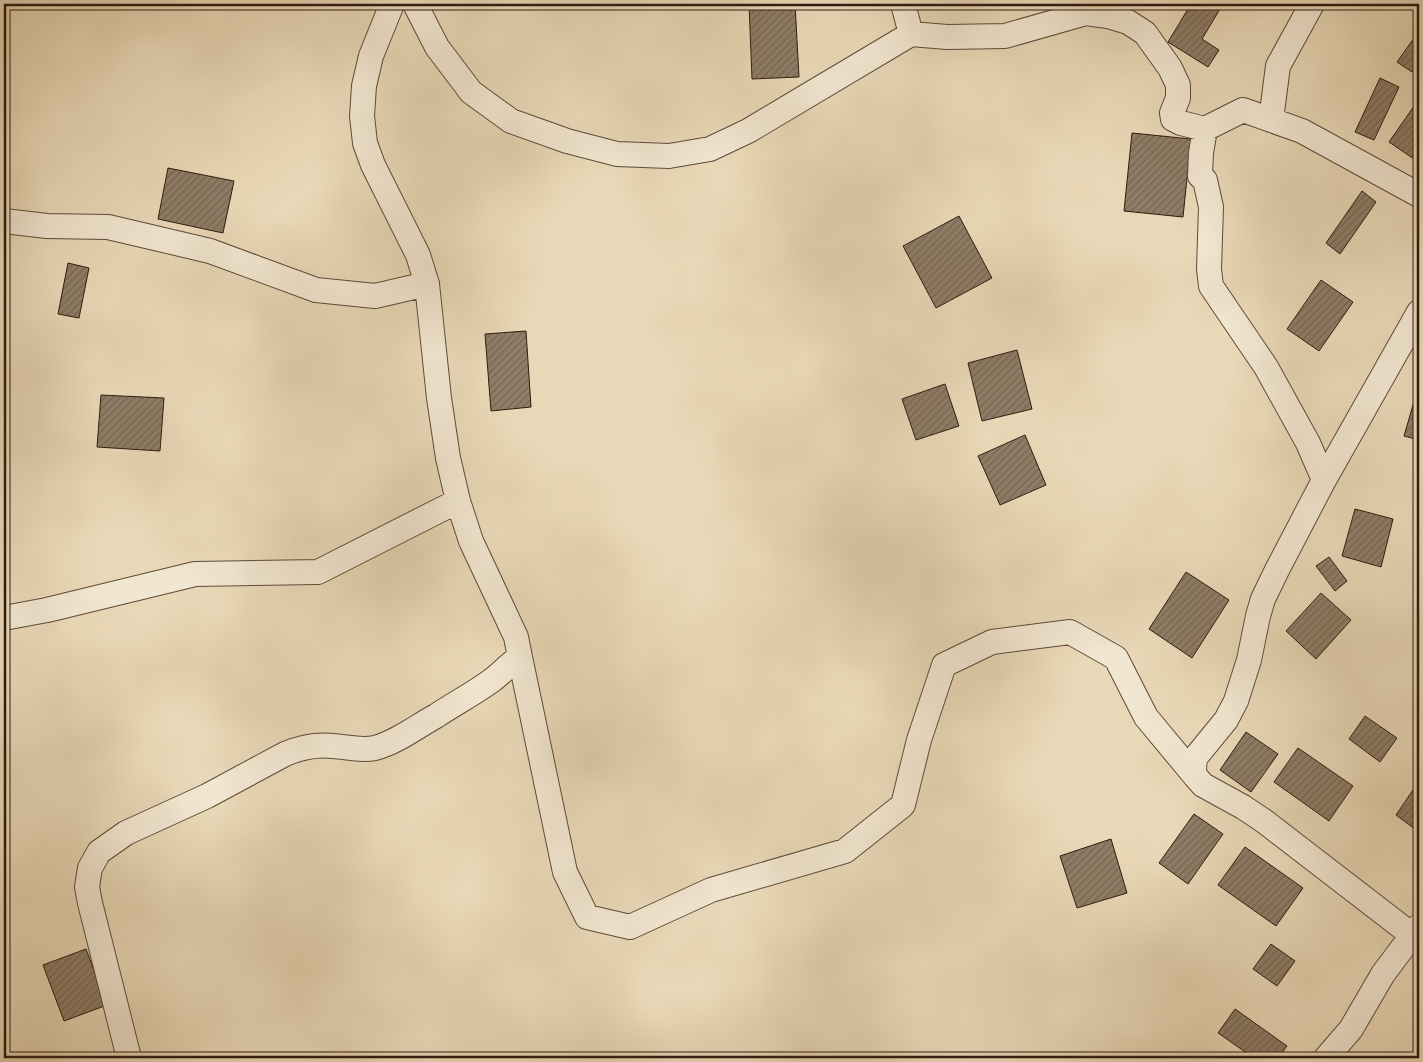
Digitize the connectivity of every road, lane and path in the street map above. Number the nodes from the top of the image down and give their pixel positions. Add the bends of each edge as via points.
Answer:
1 (392, 4) edge
2 (415, 4) edge
3 (903, 4) edge
4 (1312, 4) edge
5 (911, 34) junction
6 (1271, 120) junction
7 (1205, 129) junction
8 (1419, 195) edge
9 (4, 221) edge
10 (427, 284) junction
11 (1419, 312) edge
12 (1324, 480) junction
13 (458, 500) junction
14 (4, 618) edge
15 (520, 657) junction
16 (1195, 776) junction
17 (1415, 930) edge
18 (129, 1058) edge
19 (1326, 1058) edge

1 - 10 street via 370,56 364,86 362,116 365,143 418,255
2 - 5 street via 437,47 471,92 511,121 616,154 669,156 710,149 748,131
3 - 5 street
4 - 6 street via 1278,66
5 - 7 street via 1004,36 1086,13 1128,22 1144,33 1170,68 1178,85 1173,119
6 - 7 street via 1243,110
6 - 8 street via 1302,131
7 - 12 street via 1200,176 1205,180 1211,207 1211,286 1266,367 1308,443
9 - 10 street via 47,226 108,227 210,251 316,290 375,296
10 - 13 street via 446,449
11 - 12 street
12 - 16 street via 1263,599 1236,701 1226,720 1195,758
13 - 14 street via 318,572 195,574
13 - 15 street via 471,541 516,638
15 - 16 street via 565,872 587,917 630,926 712,890 845,852 904,805 918,740 944,665 992,642 1070,632 1116,658 1146,717
15 - 18 street via 490,682 394,741 374,748 313,745 299,748 207,796 126,833 99,852 90,868 87,887
16 - 17 street via 1202,785 1264,821
17 - 19 street via 1383,974 1351,1029

